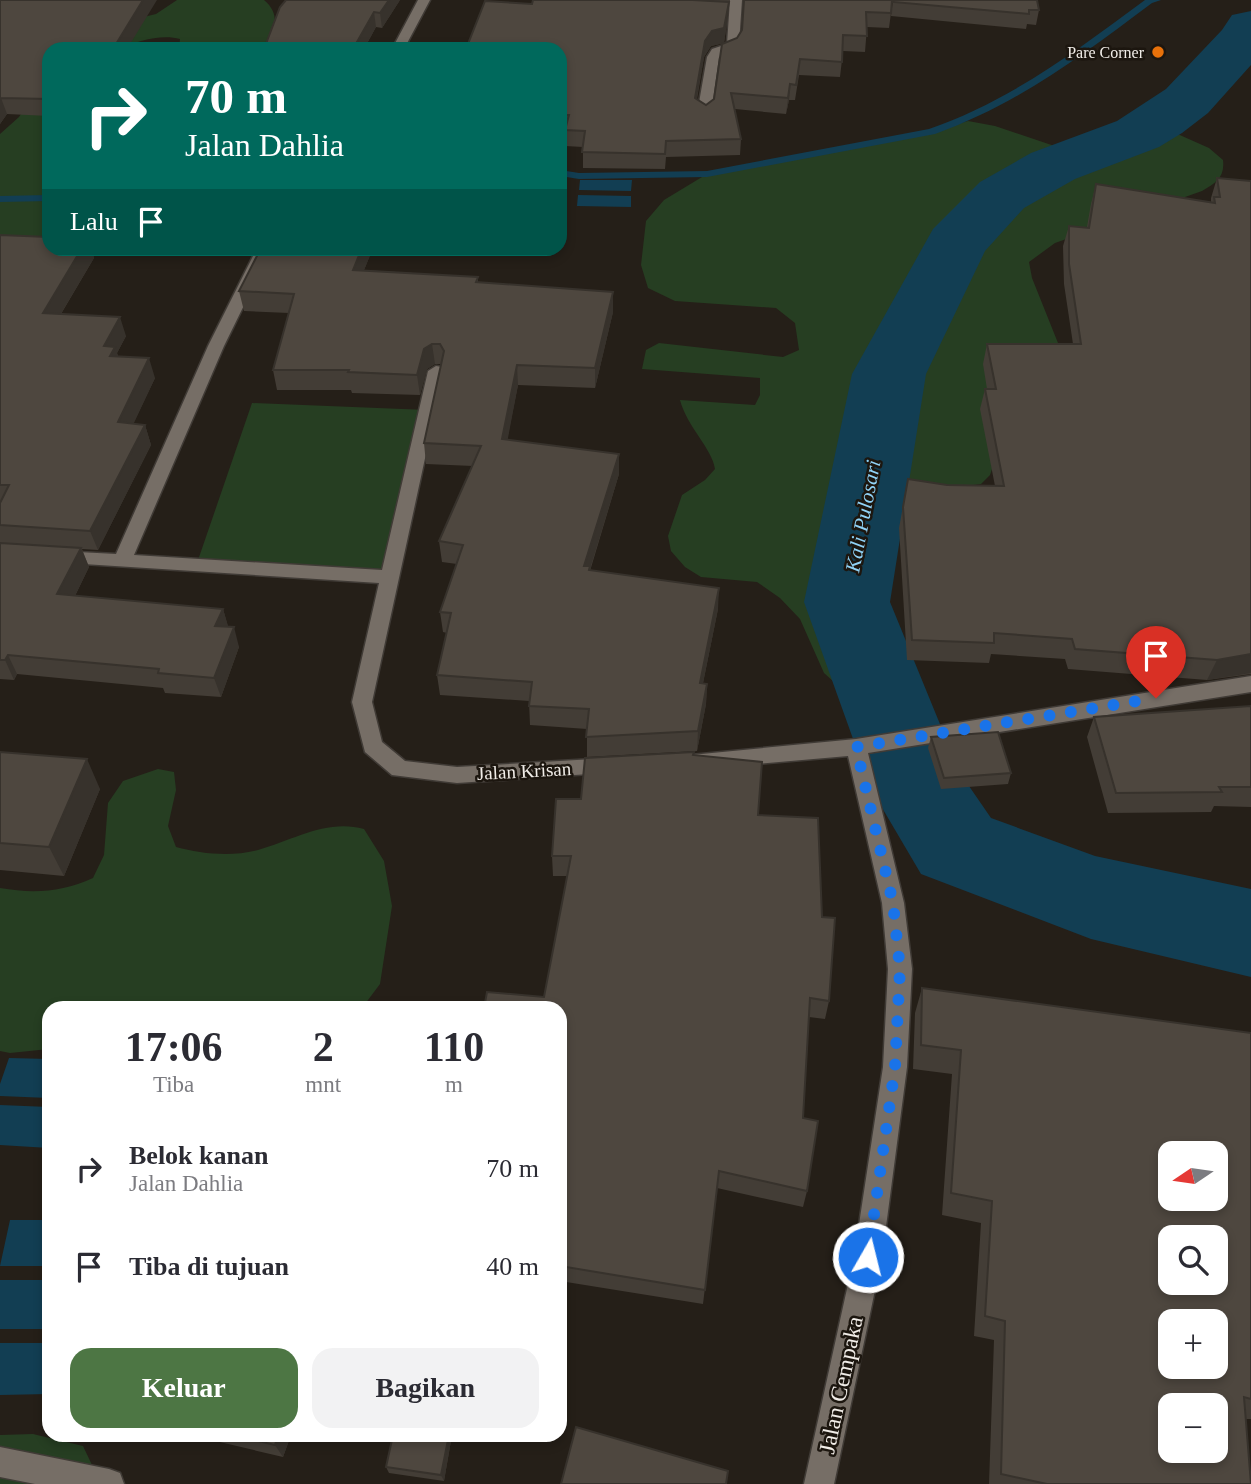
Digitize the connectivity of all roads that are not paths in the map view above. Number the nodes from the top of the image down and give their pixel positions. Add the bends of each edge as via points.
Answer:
1 (424, 0) edge
2 (730, 6) edge
3 (402, 42) edge
4 (704, 114) edge
5 (261, 256) edge
6 (436, 371) dead end
7 (41, 556) edge
8 (122, 561) junction
9 (390, 577) junction
10 (1251, 684) edge
11 (856, 747) junction
12 (673, 762) edge
13 (632, 764) edge
14 (0, 1462) edge
15 (108, 1484) edge
16 (819, 1484) edge

1 - 3 street
2 - 4 street via 737,14 733,44 713,57
5 - 8 street via 216,346
6 - 9 street, Jalan Krisan
7 - 8 street
8 - 9 street
9 - 13 street, Jalan Krisan via 362,702 372,746 400,769 457,775
10 - 11 street
11 - 12 street
11 - 16 street, Jalan Cempaka via 893,903 900,969 895,1067 868,1257
14 - 15 street

